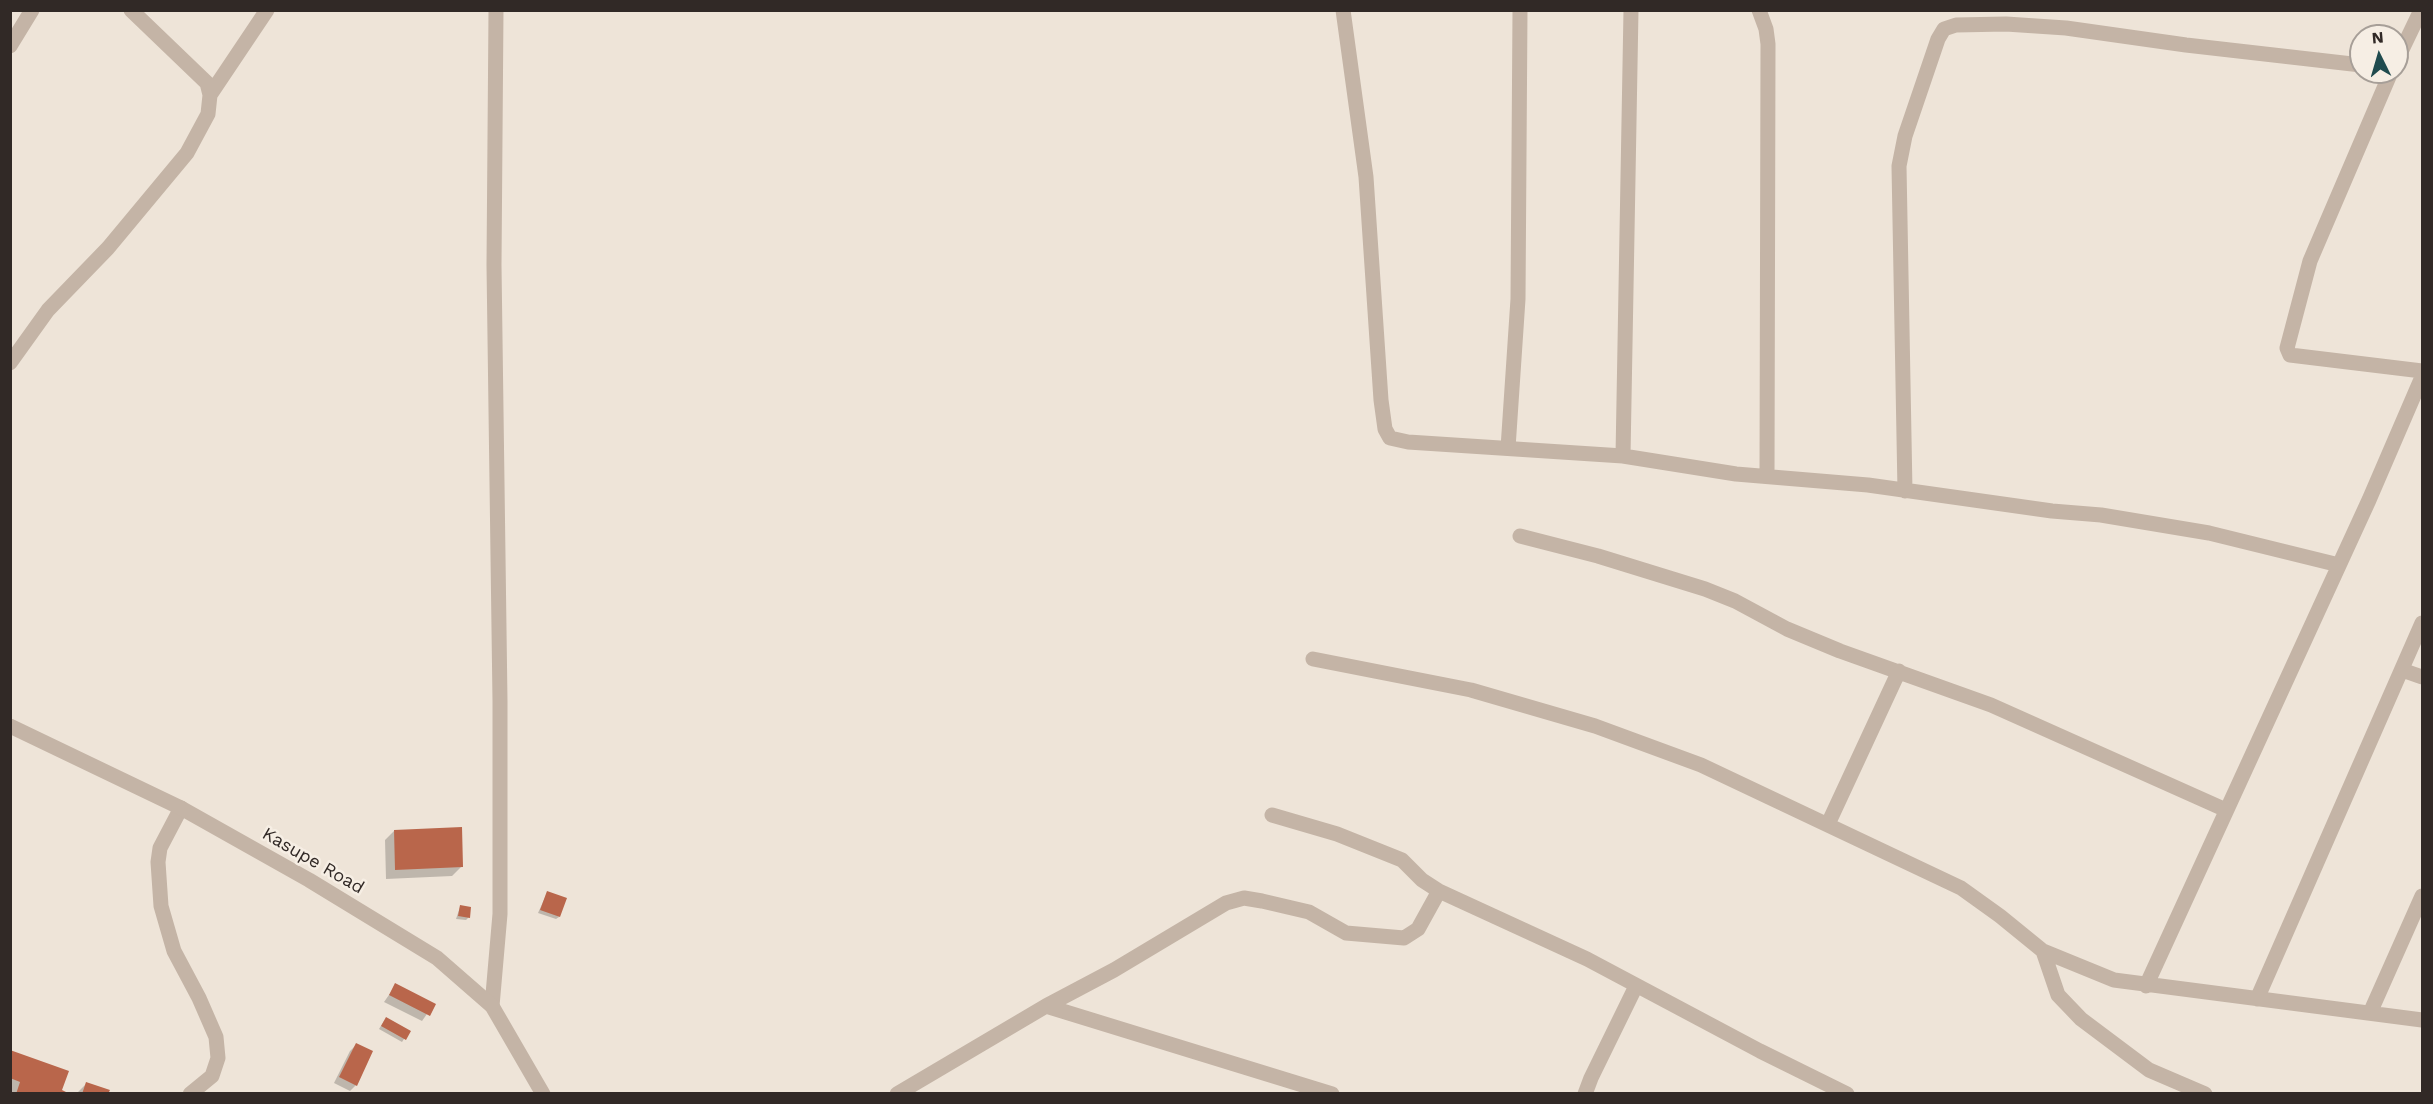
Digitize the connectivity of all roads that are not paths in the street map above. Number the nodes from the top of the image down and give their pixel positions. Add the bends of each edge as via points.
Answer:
1 (32, 10) edge
2 (131, 10) edge
3 (267, 10) edge
4 (496, 10) edge
5 (1343, 10) edge
6 (1520, 10) edge
7 (1631, 10) edge
8 (1760, 10) edge
9 (2421, 10) edge
10 (2409, 35) edge
11 (10, 46) edge
12 (2349, 64) edge
13 (2386, 84) edge
14 (210, 95) junction
15 (10, 363) edge
16 (2422, 371) edge
17 (2422, 377) edge
18 (1508, 448) junction
19 (1623, 456) junction
20 (1767, 476) junction
21 (1905, 490) junction
22 (1520, 536) dead end
23 (2339, 565) junction
24 (2422, 623) edge
25 (1312, 659) dead end
26 (2402, 670) junction
27 (1899, 671) junction
28 (2422, 678) edge
29 (10, 726) edge
30 (181, 808) junction
31 (2226, 810) junction
32 (1272, 815) dead end
33 (1828, 824) junction
34 (1439, 891) junction
35 (2422, 896) edge
36 (2043, 951) junction
37 (1636, 986) junction
38 (2145, 986) junction
39 (2257, 999) junction
40 (492, 1006) junction
41 (1046, 1006) junction
42 (2370, 1013) junction
43 (2422, 1020) edge
44 (190, 1094) edge
45 (543, 1094) edge
46 (897, 1094) edge
47 (1332, 1094) edge
48 (1585, 1094) edge
49 (1847, 1094) edge
50 (2205, 1094) edge

1 - 11 street
2 - 14 street via 201,76
3 - 14 street
4 - 40 street via 494,266 500,914
5 - 18 street via 1366,177 1386,434 1395,441
6 - 18 street via 1518,298
7 - 19 street
8 - 20 street via 1768,44
9 - 10 street
12 - 21 street via 2066,28 1996,24 1944,29 1905,136 1899,165
13 - 16 street via 2310,261 2287,348 2290,355
14 - 15 street via 208,114 187,153 108,248 48,310
17 - 23 street
18 - 19 street
19 - 20 street
20 - 21 street
21 - 23 street via 2209,533
22 - 27 street via 1705,588 1787,629
23 - 31 street
24 - 26 street
25 - 33 street via 1471,690 1595,726 1701,765
26 - 28 street
26 - 39 street
27 - 31 street via 1991,705
27 - 33 street
29 - 30 street, Kasupe Road
30 - 40 street, Kasupe Road via 438,958
30 - 44 street via 160,848 161,906 174,951 216,1037 218,1058 212,1076
31 - 38 street
32 - 34 street via 1402,860
33 - 36 street via 1961,888
34 - 37 street
34 - 41 street via 1418,928 1404,938 1347,933 1297,908 1235,899
35 - 42 street
36 - 38 street via 2114,980
36 - 50 street via 2058,995 2081,1020 2149,1070
37 - 48 street
37 - 49 street
38 - 39 street
39 - 42 street
40 - 45 street, Kasupe Road
41 - 46 street
41 - 47 street
42 - 43 street

